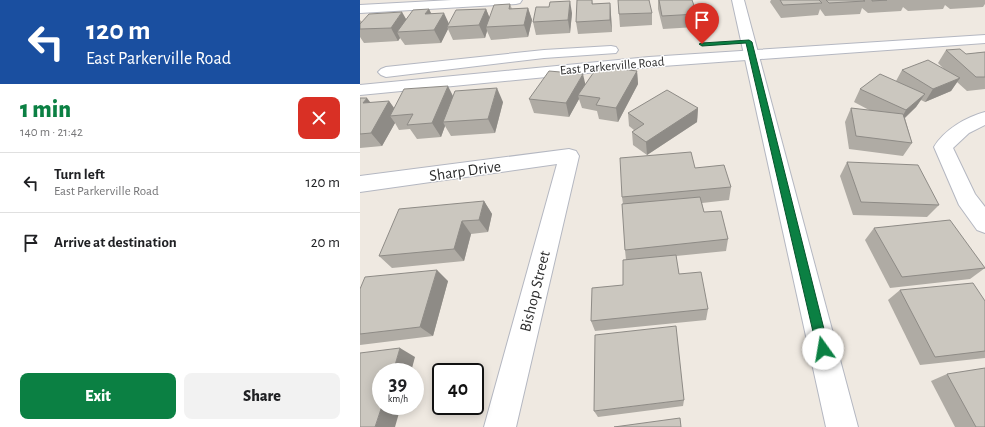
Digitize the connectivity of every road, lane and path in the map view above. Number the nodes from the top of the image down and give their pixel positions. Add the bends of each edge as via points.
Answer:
1 (516, 0) edge
2 (738, 0) edge
3 (360, 9) edge
4 (985, 26) edge
5 (985, 39) edge
6 (745, 46) junction
7 (623, 49) dead end
8 (375, 73) dead end
9 (360, 90) edge
10 (985, 118) edge
11 (569, 156) joint
12 (360, 184) edge
13 (985, 224) edge
14 (500, 427) edge
15 (842, 427) edge

1 - 3 main road
2 - 6 main road
4 - 6 main road, East Parkerville Road
5 - 6 main road, East Parkerville Road
6 - 9 main road, East Parkerville Road
6 - 15 main road
7 - 8 main road, East Parkerville Road via 544,54
10 - 13 main road via 963,129 943,147 967,199
11 - 12 main road, Sharp Drive
11 - 14 main road, Bishop Street

